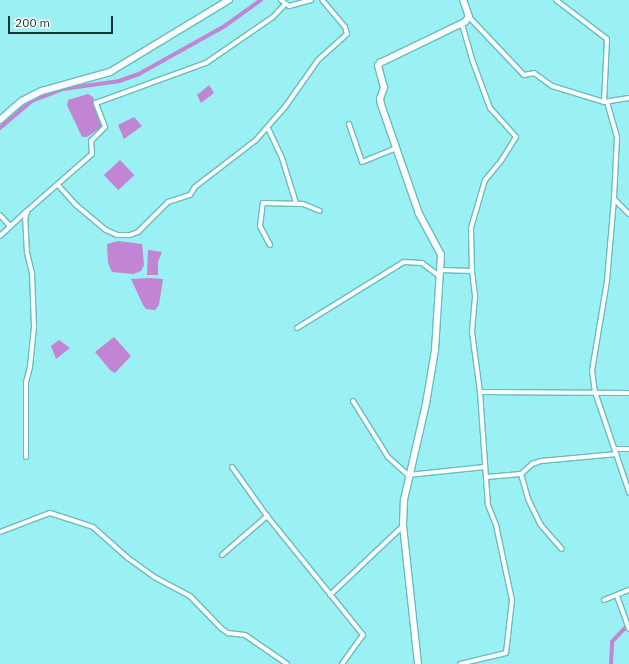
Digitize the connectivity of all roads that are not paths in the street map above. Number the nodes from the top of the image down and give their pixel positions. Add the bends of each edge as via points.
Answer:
1 (229, 0) edge
2 (281, 0) edge
3 (310, 0) edge
4 (322, 0) edge
5 (464, 0) edge
6 (556, 0) edge
7 (284, 5) junction
8 (469, 17) junction
9 (462, 24) junction
10 (629, 98) edge
11 (605, 102) junction
12 (0, 120) edge
13 (349, 124) dead end
14 (268, 128) junction
15 (396, 148) junction
16 (58, 185) junction
17 (614, 199) junction
18 (296, 203) junction
19 (27, 211) junction
20 (320, 211) dead end
21 (629, 214) edge
22 (0, 215) edge
23 (10, 226) junction
24 (0, 236) edge
25 (270, 245) dead end
26 (472, 270) junction
27 (440, 273) junction
28 (297, 328) dead end
29 (480, 392) junction
30 (595, 392) junction
31 (629, 393) edge
32 (353, 401) dead end
33 (629, 449) edge
34 (617, 451) junction
35 (26, 457) dead end
36 (232, 467) dead end
37 (485, 467) junction
38 (521, 474) junction
39 (408, 475) junction
40 (487, 477) junction
41 (629, 492) edge
42 (267, 516) junction
43 (403, 526) junction
44 (0, 532) edge
45 (562, 549) dead end
46 (222, 555) dead end
47 (629, 590) edge
48 (330, 595) junction
49 (617, 596) junction
50 (604, 600) dead end
51 (629, 629) edge
52 (287, 664) edge
53 (342, 664) edge
54 (418, 664) edge
55 (460, 664) edge

1 - 12 main road via 110,72 42,91 22,101
2 - 7 street
3 - 7 street
4 - 14 street via 345,27 347,34 318,60
5 - 8 main road
6 - 11 street via 607,39
7 - 16 street via 273,17 206,63 96,103 104,130 91,141 92,154
8 - 9 main road
8 - 11 street via 524,75 534,73 552,86
9 - 15 main road via 380,62 378,70 384,88 380,99
9 - 26 street via 490,108 516,139 485,180 471,228
10 - 11 street
11 - 17 street via 618,137
13 - 15 street via 362,162
14 - 16 street via 195,187 194,191 168,202 138,232 130,236 117,235 106,230 76,205
14 - 18 street via 282,158
15 - 27 main road via 419,214 441,255
16 - 19 street
17 - 21 street
17 - 30 street via 607,281 592,371
18 - 20 street
18 - 25 street via 263,204 260,226
19 - 23 street
19 - 35 street via 26,233 32,273 34,327 26,382
22 - 23 street
23 - 24 street
26 - 27 street
26 - 29 street via 475,297 472,332
27 - 28 street via 422,263 404,262
27 - 39 main road via 435,350 420,436
29 - 30 street
29 - 37 street
30 - 31 street
30 - 34 street
32 - 39 street via 388,457
33 - 34 street
34 - 38 street via 541,461 532,464
34 - 41 street
36 - 42 street
37 - 39 street
37 - 40 street
38 - 40 street
38 - 45 street via 528,499 540,524
39 - 43 main road
40 - 55 street via 488,504 496,525 512,600 506,652
42 - 46 street
42 - 48 street
43 - 48 street
43 - 54 main road
44 - 52 street via 50,513 93,527 133,562 190,596 221,628 244,635
47 - 49 street
48 - 53 street via 363,635
49 - 50 street
49 - 51 street

